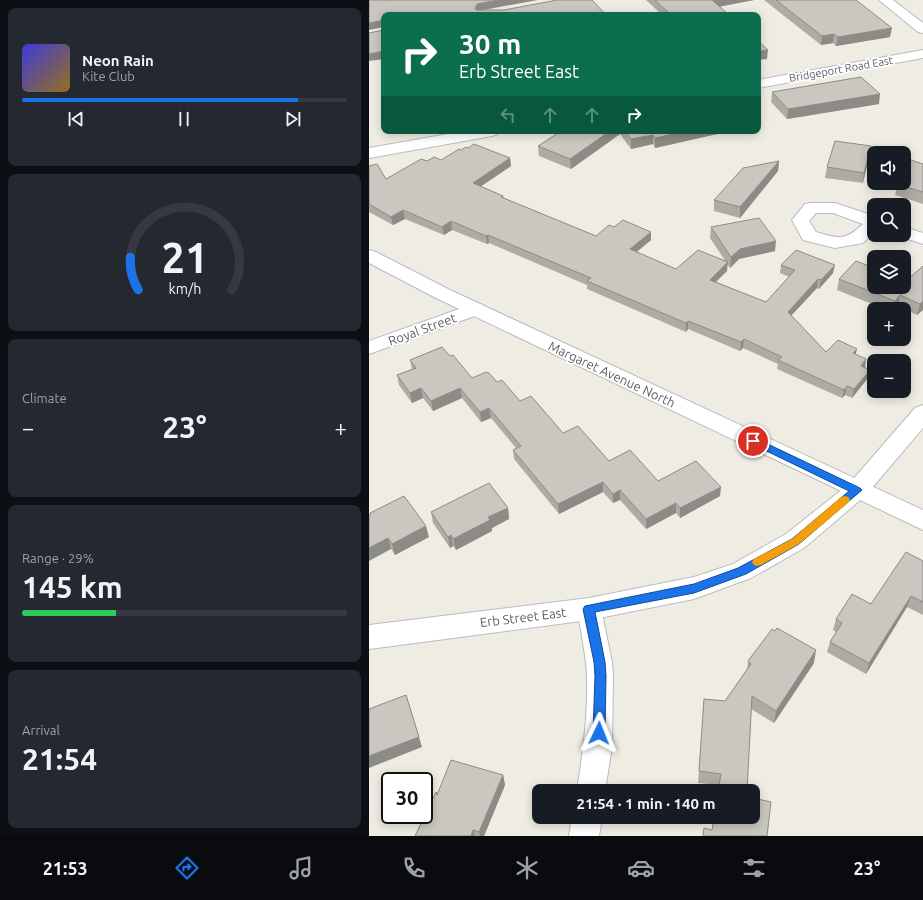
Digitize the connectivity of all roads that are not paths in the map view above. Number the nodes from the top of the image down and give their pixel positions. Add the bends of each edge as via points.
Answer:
1 (885, 0) edge
2 (923, 29) edge
3 (923, 54) edge
4 (761, 83) edge
5 (475, 134) edge
6 (369, 153) edge
7 (911, 235) edge
8 (923, 239) edge
9 (369, 256) edge
10 (476, 309) junction
11 (369, 348) edge
12 (923, 413) edge
13 (857, 490) junction
14 (923, 520) edge
15 (589, 609) junction
16 (369, 637) edge
17 (592, 784) edge
18 (586, 824) edge
19 (584, 836) edge

1 - 2 street
3 - 4 main road, Bridgeport Road East
5 - 6 main road
7 - 8 street
9 - 10 main road, Margaret Avenue North
10 - 11 street, Royal Street
10 - 13 main road, Margaret Avenue North
12 - 13 main road, Erb Street East
13 - 14 main road, Margaret Avenue North
13 - 15 main road, Erb Street East via 795,541 742,571 694,588
15 - 16 main road, Erb Street East
15 - 17 street via 601,676 598,747
18 - 19 street

